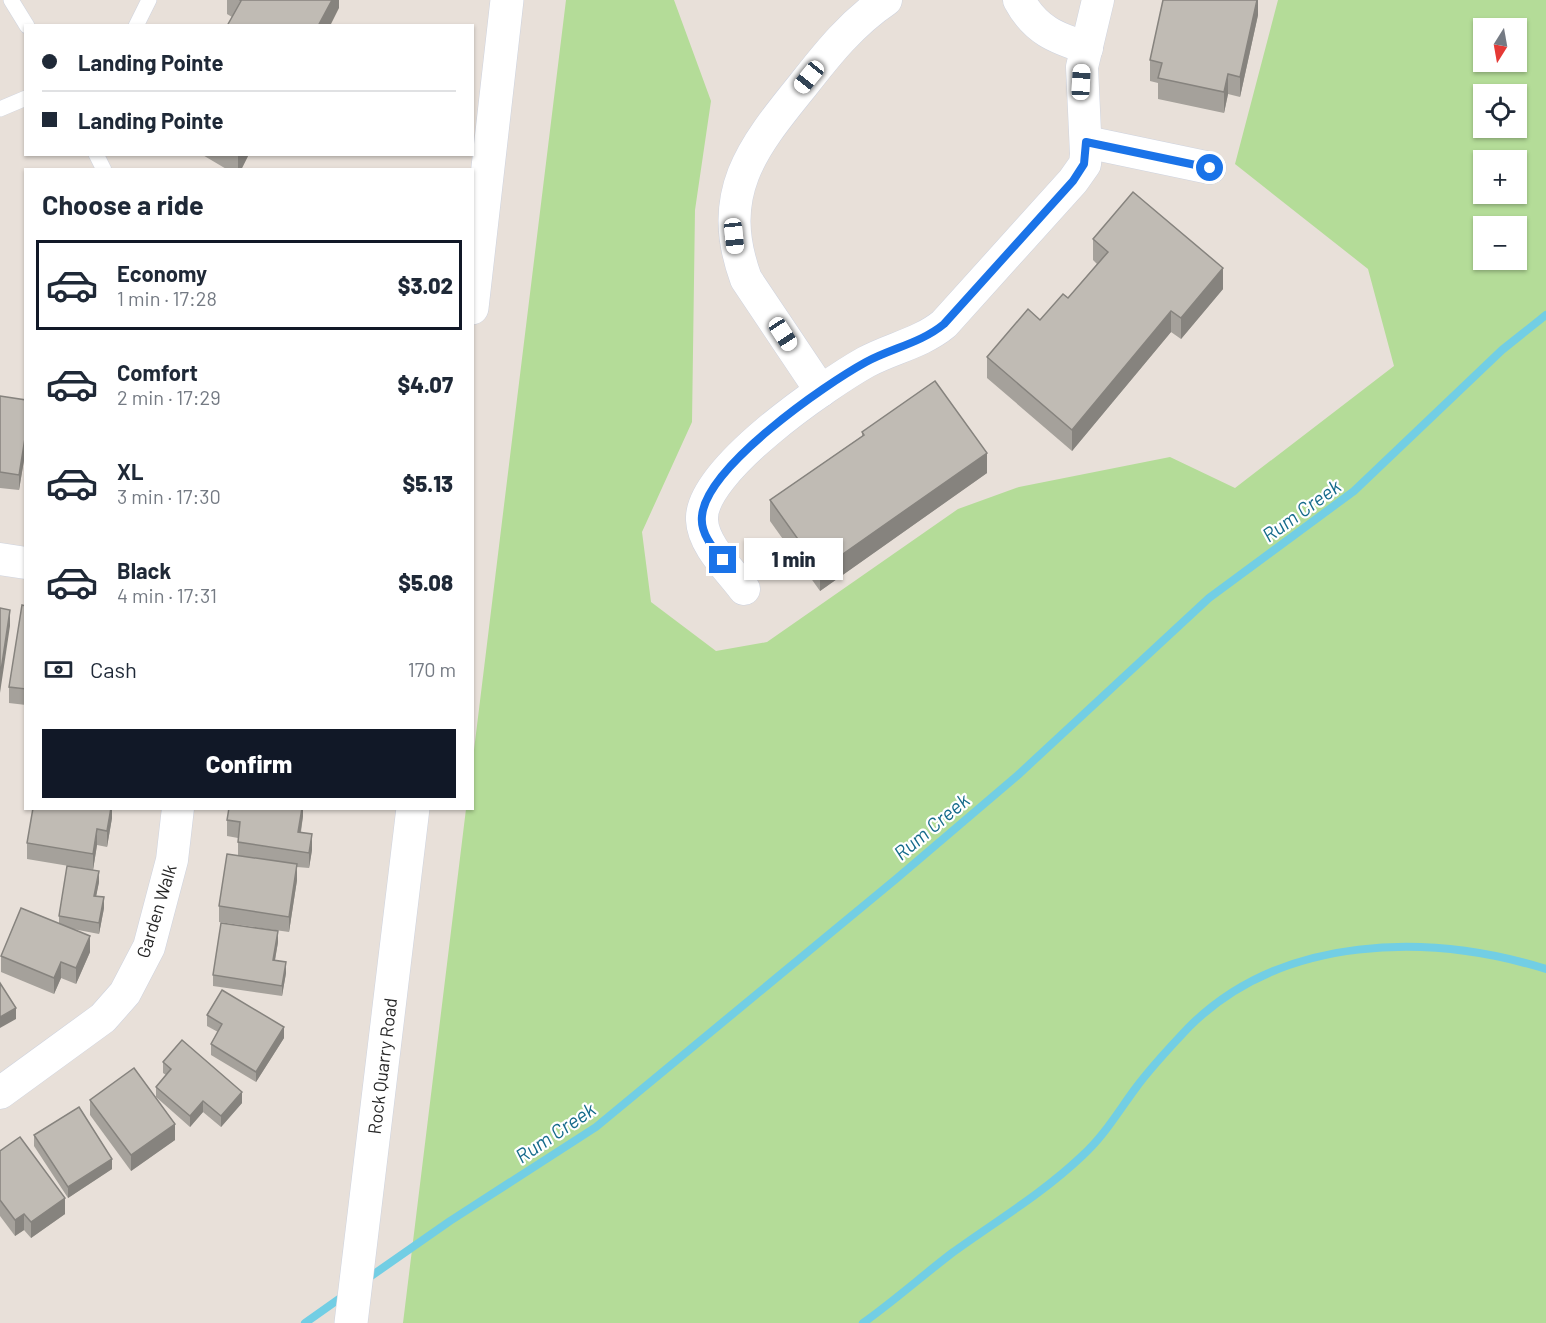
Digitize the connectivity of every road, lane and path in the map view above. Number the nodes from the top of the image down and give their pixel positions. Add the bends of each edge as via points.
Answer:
1 (11, 0) edge
2 (149, 0) edge
3 (507, 0) edge
4 (886, 0) edge
5 (1019, 0) edge
6 (1098, 0) edge
7 (26, 24) edge
8 (137, 24) edge
9 (1087, 48) junction
10 (24, 99) edge
11 (0, 108) edge
12 (1086, 142) junction
13 (1210, 168) dead end
14 (474, 290) edge
15 (821, 391) junction
16 (0, 559) edge
17 (24, 563) edge
18 (744, 589) dead end
19 (178, 810) edge
20 (413, 810) edge
21 (0, 1094) edge
22 (351, 1323) edge

1 - 7 lane
2 - 8 lane
3 - 14 street
4 - 15 street via 838,40 765,133 744,166 738,192 734,236 738,260 746,279
5 - 9 street via 1045,32
6 - 9 street
9 - 12 street via 1081,82
10 - 11 lane
12 - 13 street
12 - 15 street via 1084,164 1073,181 944,324 924,339 867,362
15 - 18 street via 741,456 704,507 705,534
16 - 17 street
19 - 21 street, Garden Walk via 172,860 149,947 125,993 103,1018
20 - 22 street, Rock Quarry Road

